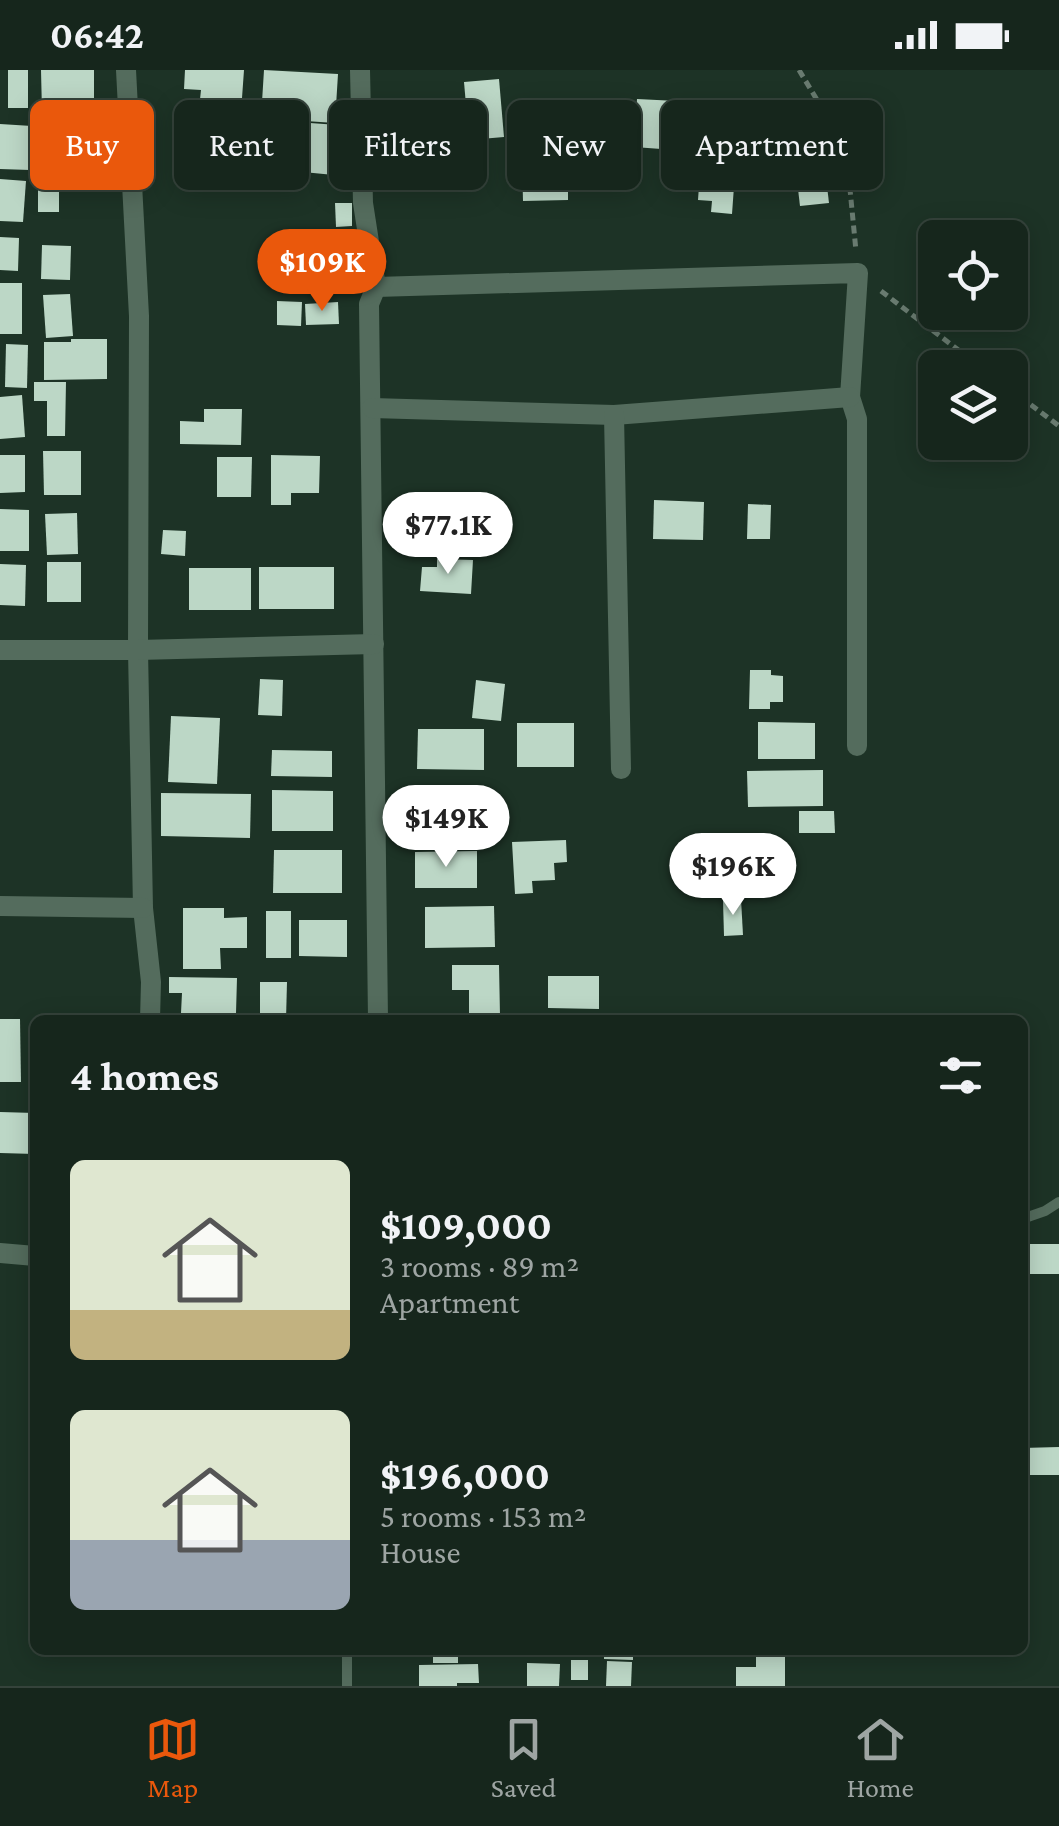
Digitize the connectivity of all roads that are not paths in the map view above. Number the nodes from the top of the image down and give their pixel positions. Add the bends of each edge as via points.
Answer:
1 (126, 70) edge
2 (360, 70) edge
3 (376, 287) junction
4 (850, 397) junction
5 (372, 408) junction
6 (614, 415) junction
7 (374, 644) junction
8 (0, 650) edge
9 (138, 650) junction
10 (856, 746) dead end
11 (621, 768) dead end
12 (0, 906) edge
13 (143, 908) junction
14 (150, 1015) edge
15 (378, 1015) edge
16 (1059, 1202) edge
17 (1028, 1217) edge
18 (0, 1253) edge
19 (30, 1256) edge
20 (346, 1655) edge
21 (347, 1686) edge

1 - 9 street via 139,316
2 - 3 street via 363,202
3 - 4 street via 858,273
3 - 5 street via 370,304
4 - 6 street
4 - 10 street via 856,420
5 - 6 street
5 - 7 street
6 - 11 street
7 - 9 street
7 - 15 street
8 - 9 street
9 - 13 street
12 - 13 street
13 - 14 street
16 - 17 lane
18 - 19 street
20 - 21 lane

